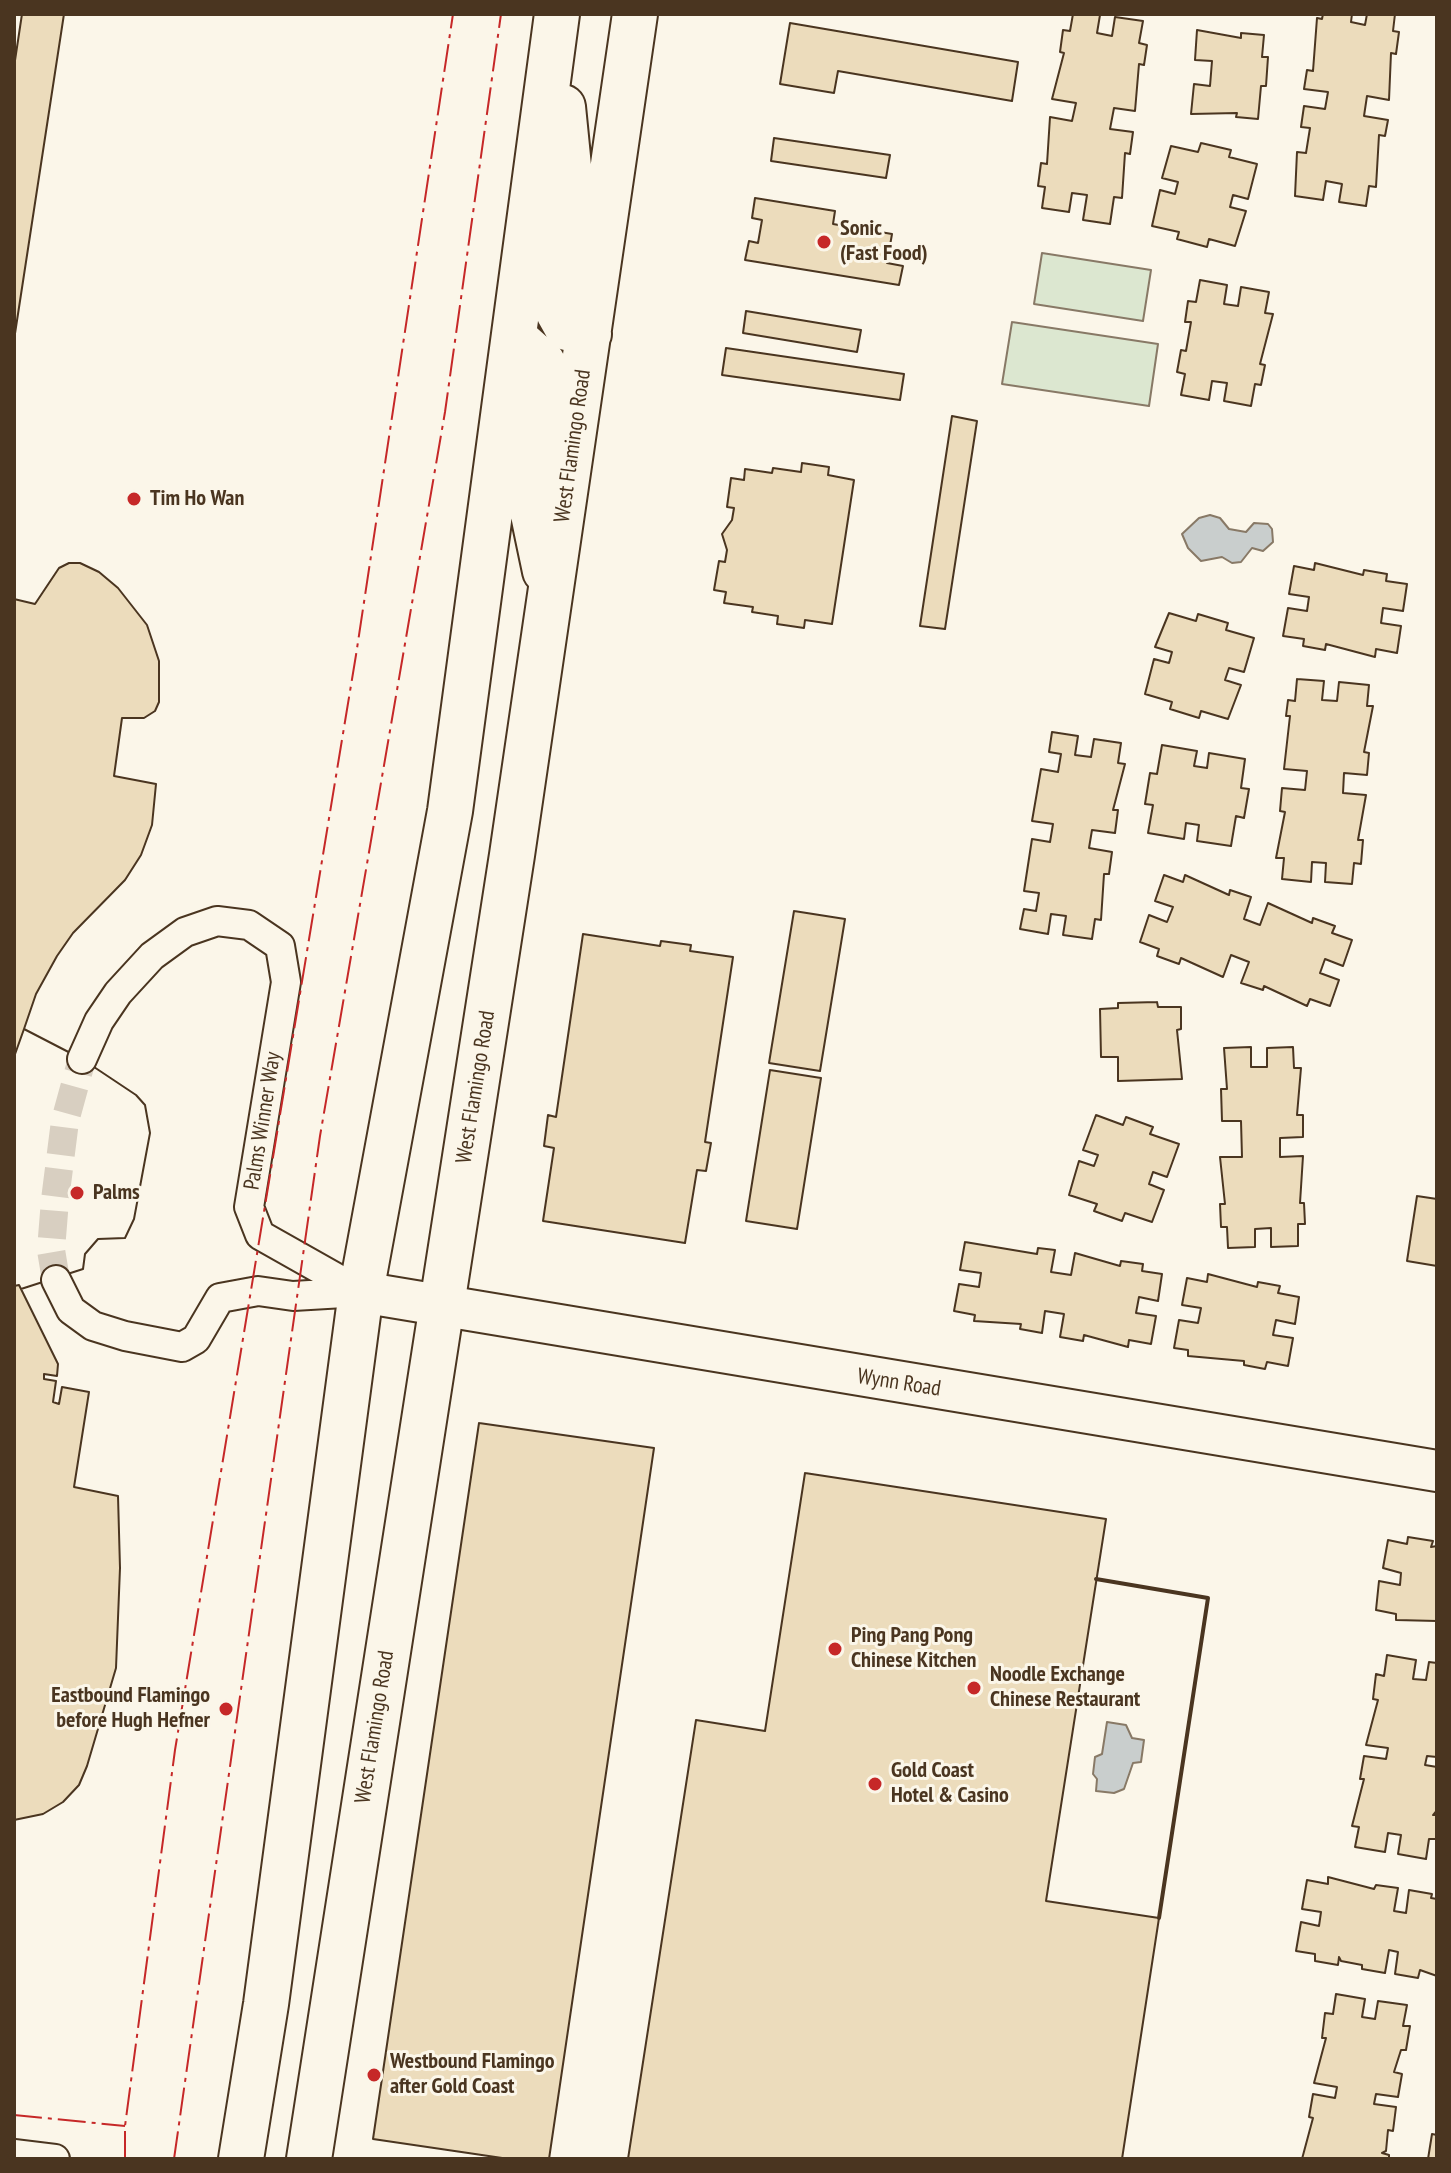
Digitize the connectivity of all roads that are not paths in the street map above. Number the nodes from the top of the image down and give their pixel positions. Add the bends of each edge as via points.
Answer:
1 (635, 14) edge
2 (555, 28) edge
3 (589, 334) junction
4 (516, 339) junction
5 (551, 596) junction
6 (82, 1059) tunnel mouth
7 (56, 1280) tunnel mouth
8 (361, 1292) junction
9 (442, 1307) junction
10 (1437, 1471) edge
11 (14, 2154) edge
12 (55, 2159) edge
13 (241, 2159) edge
14 (309, 2159) edge

1 - 3 main road, West Flamingo Road
2 - 3 main road via 571,187 556,299 567,328
2 - 4 main road
3 - 5 main road, West Flamingo Road
4 - 5 main road via 543,363 529,495
4 - 8 main road via 450,811
5 - 9 main road, West Flamingo Road
6 - 8 street, Palms Winner Way via 118,993 152,956 185,932 217,921 249,925 280,946 286,982 249,1207 260,1235
7 - 8 street via 71,1310 93,1326 182,1347 196,1339 220,1298 258,1291 293,1296
8 - 9 street, Wynn Road
8 - 13 main road
9 - 10 street, Wynn Road
9 - 14 main road, West Flamingo Road
11 - 12 street

